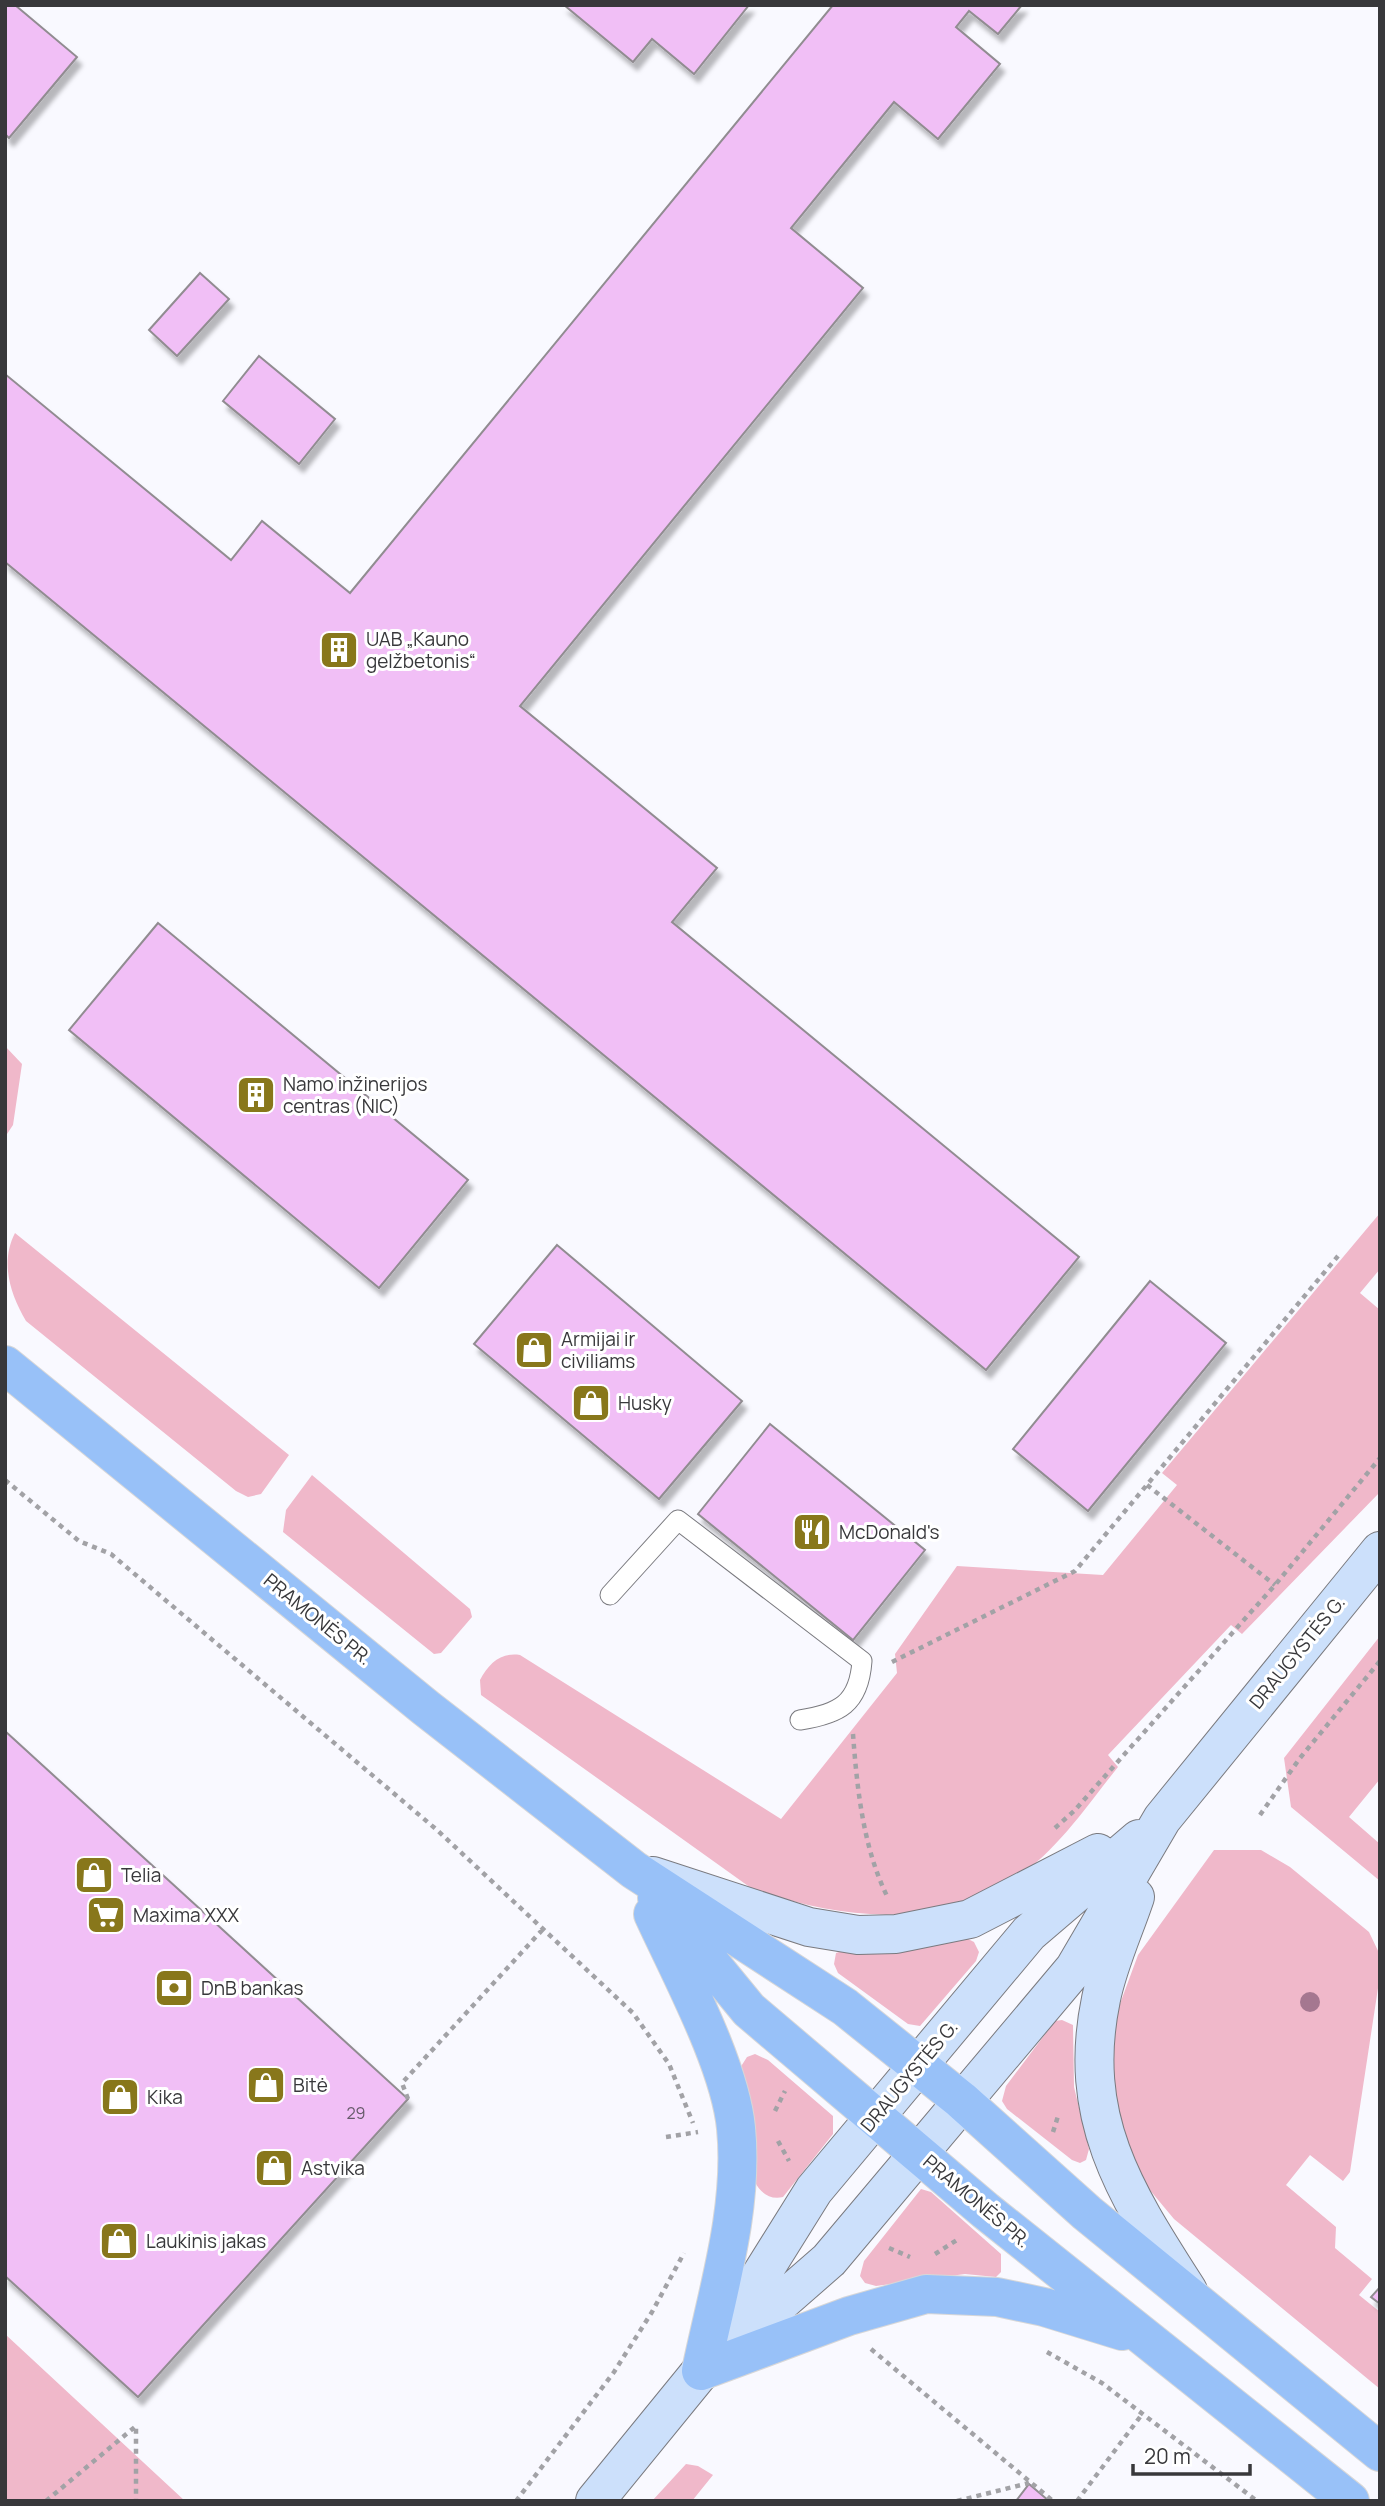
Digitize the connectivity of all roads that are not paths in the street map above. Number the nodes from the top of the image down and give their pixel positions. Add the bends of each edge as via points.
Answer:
1 (5, 1364) edge
2 (1380, 1551) edge
3 (610, 1595) dead end
4 (800, 1720) dead end
5 (1162, 1819) junction
6 (634, 1870) junction
7 (917, 2065) junction
8 (961, 2100) junction
9 (875, 2118) junction
10 (919, 2153) junction
11 (1193, 2299) junction
12 (1142, 2337) junction
13 (701, 2371) junction
14 (1380, 2452) edge
15 (595, 2501) edge
16 (1350, 2501) edge

1 - 6 main road, PRAMONĖS PR. via 426,1708
2 - 5 main road, DRAUGYSTĖS G.
3 - 4 lane via 678,1520 862,1661 861,1677 850,1700 831,1715
5 - 6 main road via 970,1919 896,1934 858,1935 809,1927
5 - 7 main road, DRAUGYSTĖS G. via 1028,1933
5 - 8 main road, DRAUGYSTĖS G. via 1074,1969
5 - 11 main road via 1102,1996 1093,2053 1094,2088 1133,2205
6 - 7 main road, PRAMONĖS PR. via 845,2007
6 - 9 main road, PRAMONĖS PR. via 749,2010
6 - 13 main road via 719,2062 736,2127 737,2195
7 - 8 main road, PRAMONĖS PR.
7 - 9 main road, DRAUGYSTĖS G.
8 - 10 main road, DRAUGYSTĖS G.
8 - 11 main road, PRAMONĖS PR. via 1087,2213
9 - 10 main road, PRAMONĖS PR.
9 - 13 main road, DRAUGYSTĖS G. via 814,2190
10 - 12 main road, PRAMONĖS PR.
10 - 13 main road, DRAUGYSTĖS G. via 829,2260
11 - 14 main road, PRAMONĖS PR.
12 - 13 main road via 1044,2306 997,2297 926,2294 849,2316
12 - 16 main road, PRAMONĖS PR.
13 - 15 main road, DRAUGYSTĖS G.

